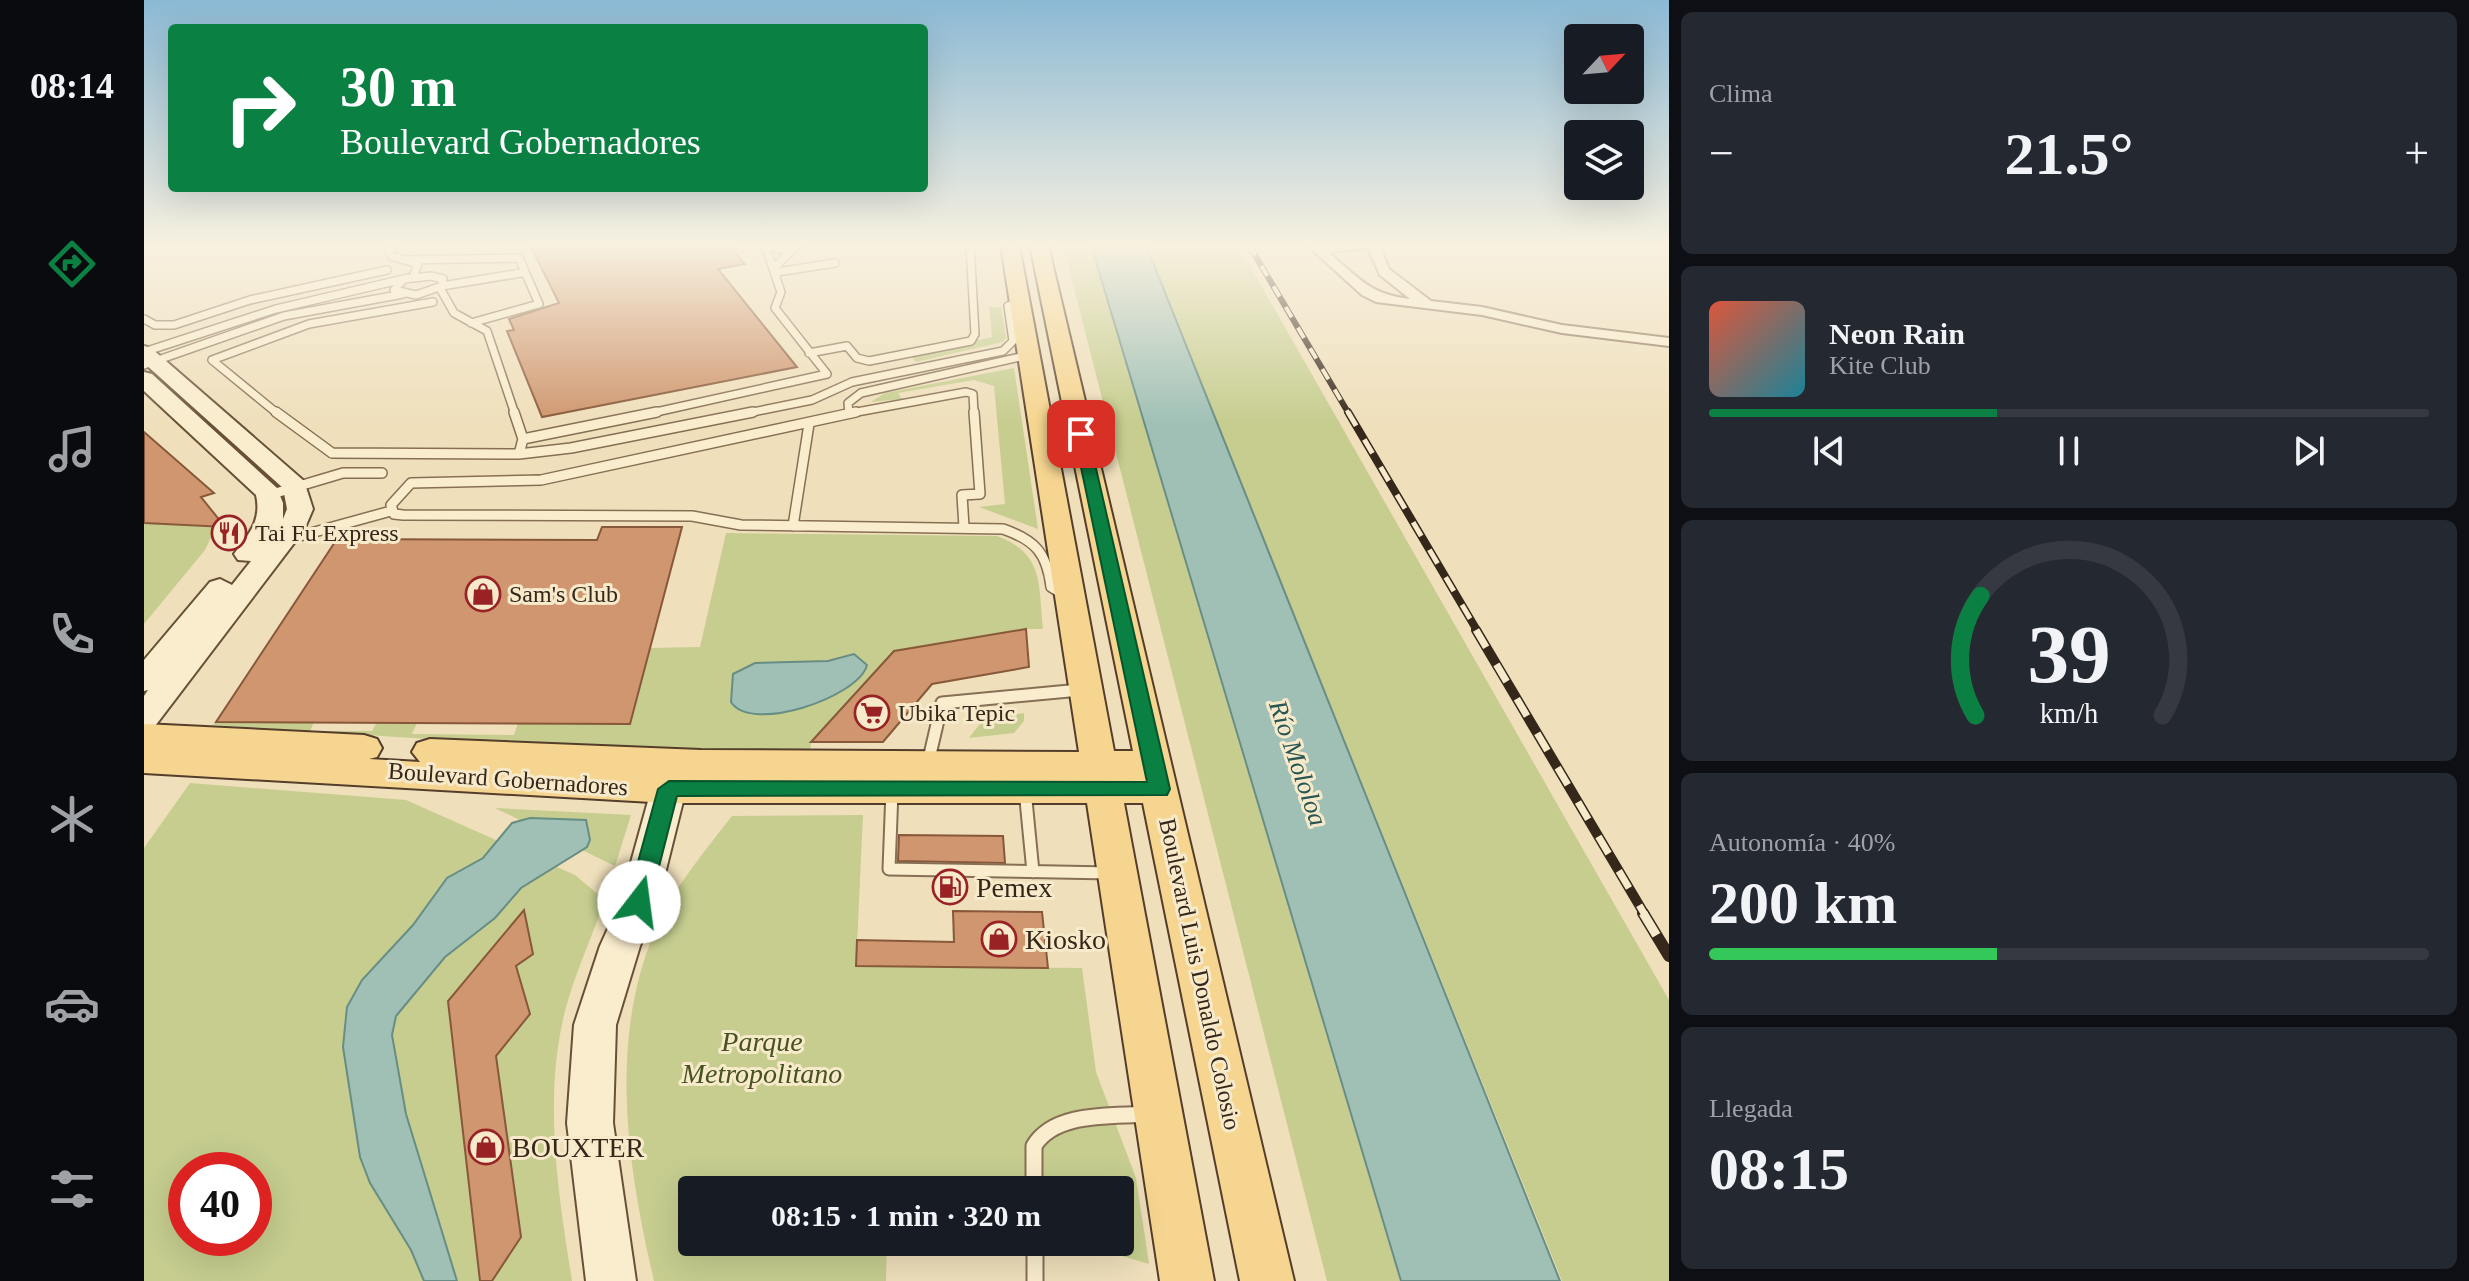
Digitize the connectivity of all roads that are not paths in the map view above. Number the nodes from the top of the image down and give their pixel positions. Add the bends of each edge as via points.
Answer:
1 (235, 305) edge
2 (294, 305) edge
3 (350, 305) edge
4 (417, 305) edge
5 (446, 305) edge
6 (536, 305) edge
7 (776, 305) edge
8 (973, 305) edge
9 (1008, 305) edge
10 (1033, 305) edge
11 (1033, 305) edge
12 (1417, 305) edge
13 (451, 306) joint
14 (1430, 306) joint
15 (144, 319) edge
16 (471, 323) junction
17 (1669, 342) edge
18 (1046, 349) junction
19 (809, 353) junction
20 (146, 362) edge
21 (827, 374) junction
22 (817, 378) junction
23 (848, 382) junction
24 (849, 413) junction
25 (809, 424) junction
26 (523, 439) junction
27 (519, 454) junction
28 (382, 473) dead end
29 (295, 486) junction
30 (269, 495) junction
31 (391, 511) junction
32 (793, 526) junction
33 (964, 527) junction
34 (282, 541) junction
35 (252, 549) junction
36 (1071, 599) junction
37 (144, 681) edge
38 (1086, 689) junction
39 (144, 718) edge
40 (144, 736) edge
41 (144, 760) edge
42 (927, 766) junction
43 (673, 774) junction
44 (1101, 776) junction
45 (1157, 777) junction
46 (1025, 788) junction
47 (892, 789) junction
48 (1033, 872) junction
49 (1117, 873) junction
50 (1158, 1113) junction
51 (1034, 1176) edge
52 (1035, 1256) edge
53 (611, 1281) edge
54 (1035, 1281) edge
55 (1187, 1281) edge
56 (1267, 1281) edge

1 - 15 lane via 174,325
2 - 20 lane
3 - 20 lane via 284,316
4 - 27 lane via 309,324 212,360 332,453
5 - 13 lane
6 - 16 lane
7 - 19 lane
8 - 19 lane via 971,341 869,361 857,358 847,346
9 - 23 lane via 1013,341 1003,351
10 - 18 main road, Boulevard Luis Donaldo Colosio
11 - 18 main road, Boulevard Luis Donaldo Colosio
12 - 14 street
13 - 16 lane via 459,319
14 - 17 street
16 - 26 lane via 487,331
18 - 24 lane via 861,393 848,403
18 - 36 main road, Boulevard Luis Donaldo Colosio
18 - 45 main road, Boulevard Luis Donaldo Colosio via 1093,494
19 - 21 lane
20 - 29 street
20 - 30 street
21 - 22 lane
21 - 23 lane
22 - 23 lane
22 - 26 lane
23 - 27 lane via 812,400 548,453
24 - 25 lane
24 - 33 lane via 973,394 980,494 962,495
25 - 31 lane via 541,480 411,483
25 - 32 lane
26 - 27 lane
28 - 29 lane via 343,473
29 - 30 lane
29 - 34 street via 300,509
30 - 35 street via 273,513
31 - 32 lane via 692,516 741,525
31 - 34 lane
32 - 33 lane
33 - 36 lane via 1003,529 1034,541 1048,562 1051,587
34 - 35 lane
34 - 39 street
35 - 37 street
36 - 38 main road, Boulevard Luis Donaldo Colosio
38 - 42 lane via 942,703
38 - 44 main road, Boulevard Luis Donaldo Colosio
40 - 43 main road, Boulevard Gobernadores via 583,761
41 - 43 main road, Boulevard Gobernadores
42 - 43 main road, Boulevard Gobernadores
42 - 44 main road, Boulevard Gobernadores
43 - 47 main road, Boulevard Gobernadores
43 - 53 street via 639,902 595,1025 590,1123
44 - 45 main road, Boulevard Gobernadores
44 - 46 main road, Boulevard Gobernadores
44 - 49 main road, Boulevard Luis Donaldo Colosio
45 - 56 main road, Boulevard Luis Donaldo Colosio
46 - 47 main road, Boulevard Gobernadores
46 - 48 lane
47 - 48 lane via 889,869
48 - 49 lane
49 - 50 main road, Boulevard Luis Donaldo Colosio
50 - 51 lane via 1045,1129 1034,1146
50 - 55 main road, Boulevard Luis Donaldo Colosio
52 - 54 lane

